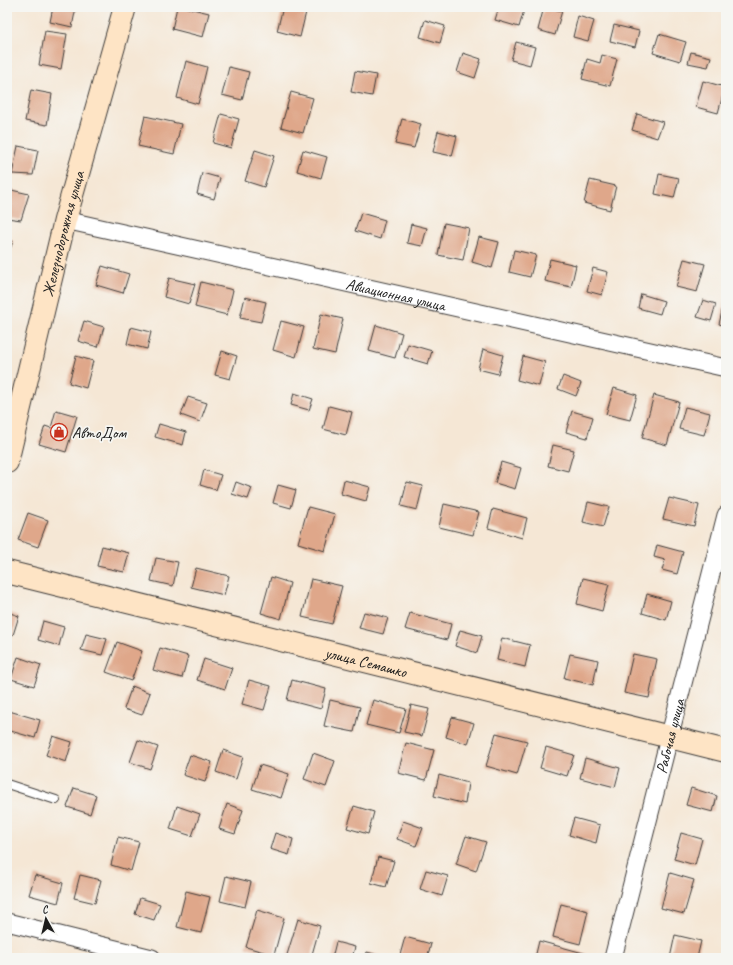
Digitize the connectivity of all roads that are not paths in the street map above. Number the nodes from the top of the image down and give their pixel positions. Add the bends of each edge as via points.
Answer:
1 (125, 7) edge
2 (66, 220) junction
3 (726, 368) edge
4 (7, 462) edge
5 (726, 515) edge
6 (7, 572) edge
7 (669, 737) junction
8 (726, 751) edge
9 (7, 784) edge
10 (56, 800) dead end
11 (7, 922) edge
12 (152, 958) edge
13 (613, 958) edge

1 - 2 main road, Железнодорожная улица
2 - 3 street, Авиационная улица
2 - 4 main road, Железнодорожная улица
5 - 7 street, Рабочая улица
6 - 7 main road, улица Семашко
7 - 8 main road, улица Семашко
7 - 13 street, Рабочая улица
9 - 10 lane
11 - 12 street

